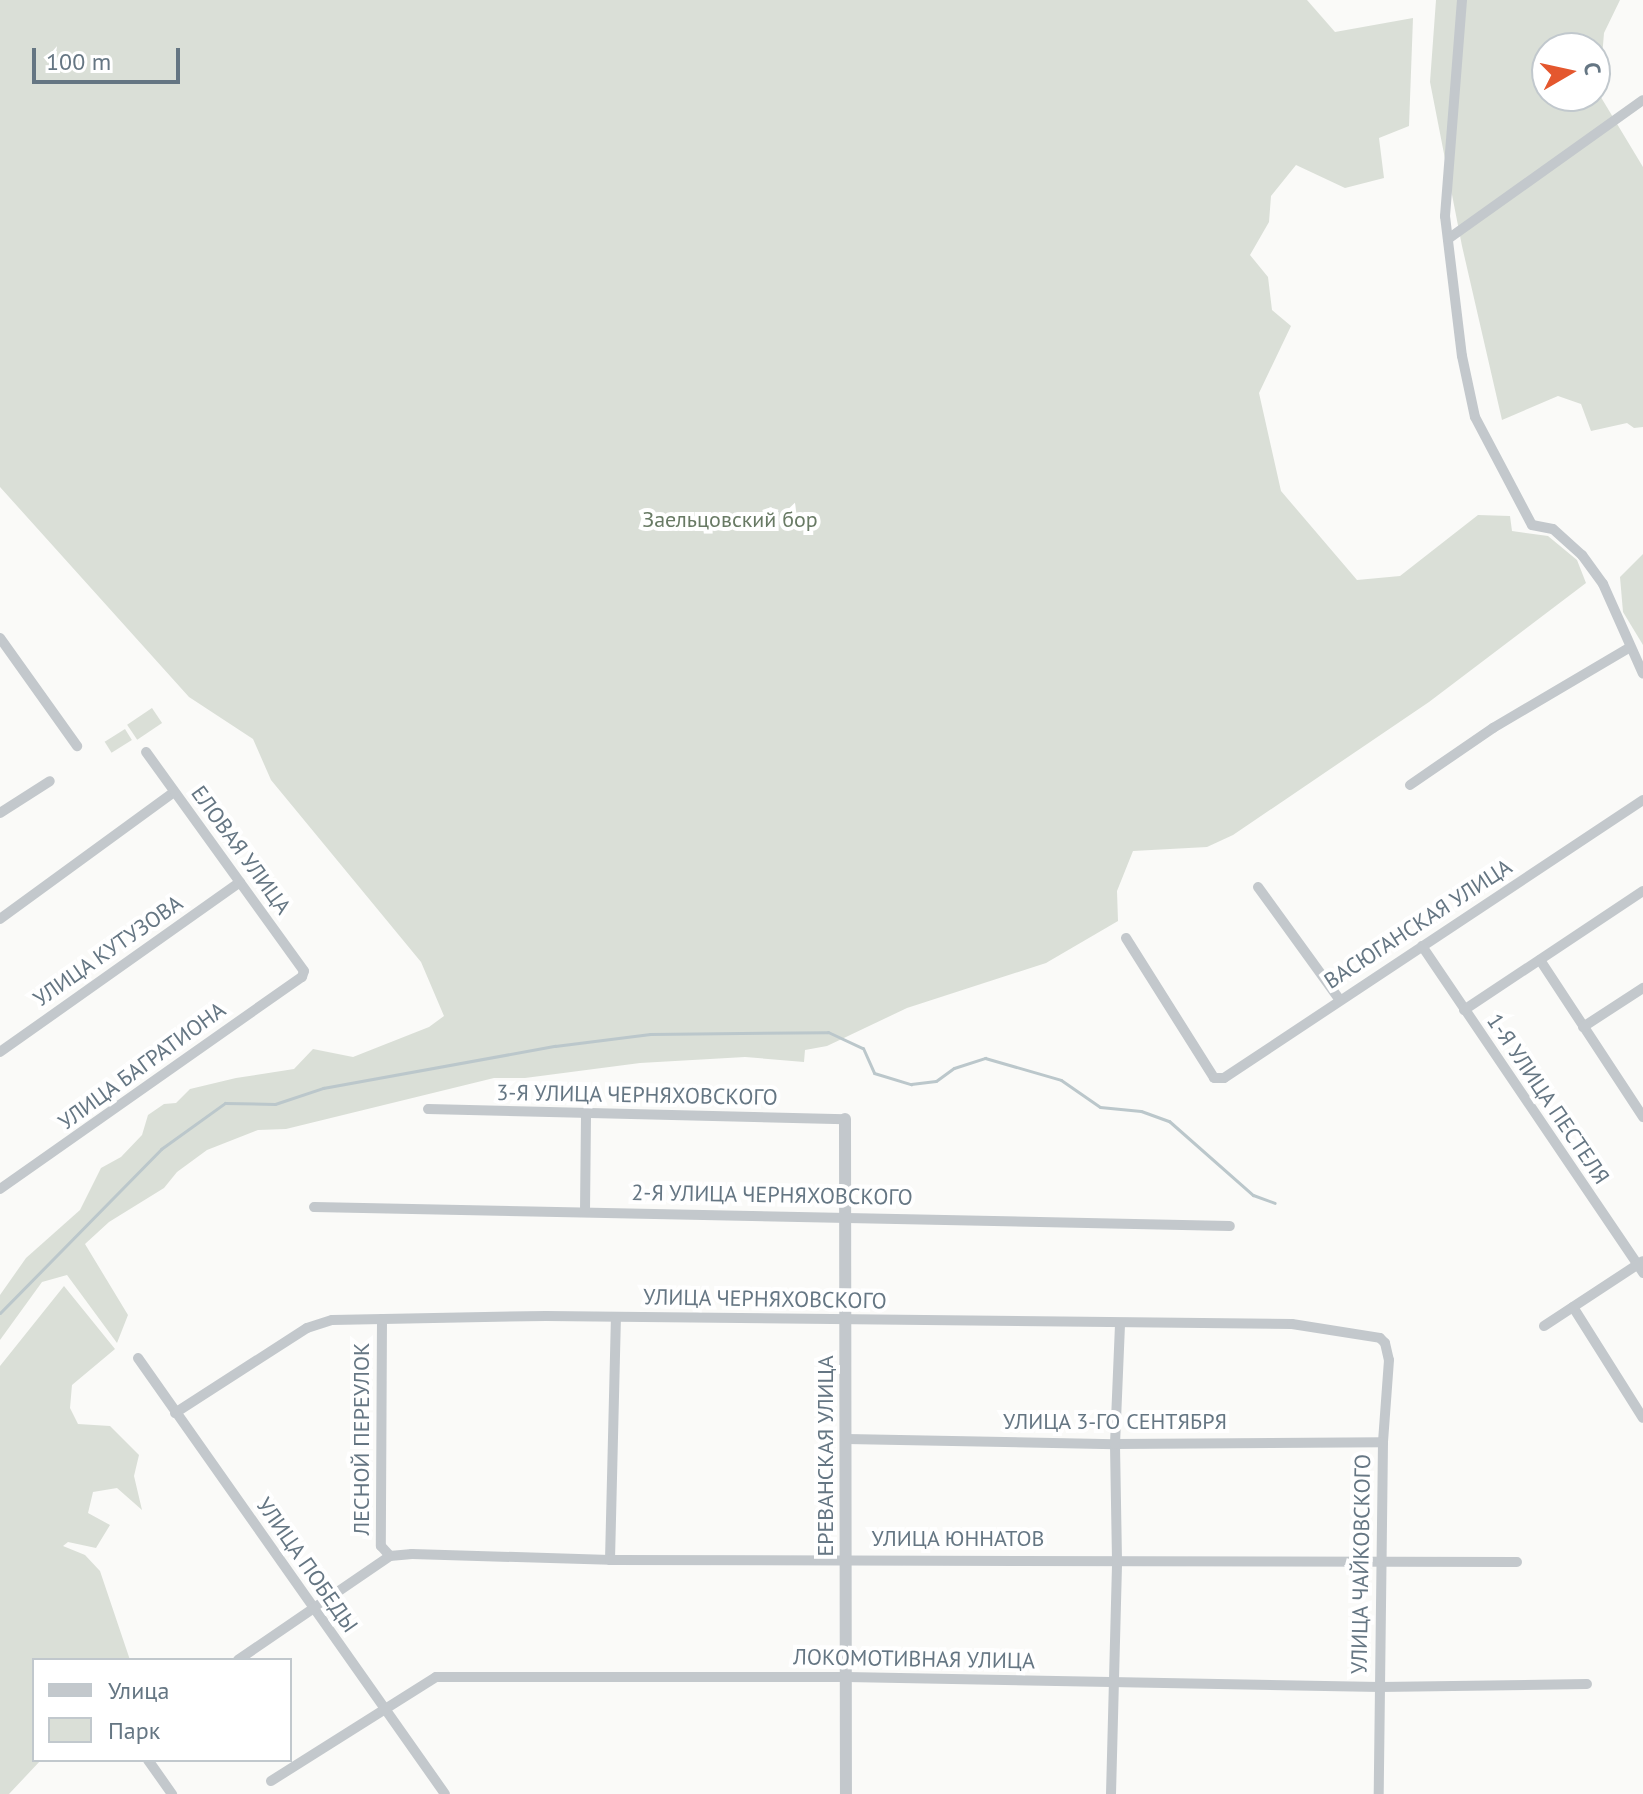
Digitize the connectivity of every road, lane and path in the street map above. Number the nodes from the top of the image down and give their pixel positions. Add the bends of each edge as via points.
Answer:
1 (1462, 0) edge
2 (1643, 100) edge
3 (1448, 239) junction
4 (0, 638) edge
5 (1629, 648) junction
6 (1643, 674) edge
7 (77, 746) dead end
8 (146, 752) dead end
9 (50, 781) dead end
10 (1410, 785) dead end
11 (174, 792) junction
12 (1643, 800) edge
13 (0, 813) edge
14 (240, 882) junction
15 (1258, 887) dead end
16 (1643, 891) edge
17 (0, 919) edge
18 (1126, 938) dead end
19 (1422, 946) junction
20 (1540, 960) junction
21 (304, 971) joint
22 (1643, 988) edge
23 (1339, 999) junction
24 (1464, 1010) junction
25 (1583, 1027) junction
26 (0, 1052) edge
27 (428, 1109) dead end
28 (586, 1115) junction
29 (1643, 1117) edge
30 (845, 1119) joint
31 (0, 1189) edge
32 (314, 1207) dead end
33 (585, 1211) junction
34 (846, 1215) junction
35 (1230, 1226) dead end
36 (1641, 1266) edge
37 (1573, 1307) junction
38 (616, 1317) junction
39 (382, 1319) junction
40 (845, 1321) junction
41 (1120, 1324) junction
42 (1544, 1326) dead end
43 (1380, 1338) joint
44 (138, 1358) dead end
45 (175, 1413) junction
46 (1643, 1418) edge
47 (847, 1439) junction
48 (1383, 1442) junction
49 (1115, 1444) junction
50 (390, 1556) junction
51 (845, 1559) junction
52 (610, 1560) junction
53 (1117, 1560) junction
54 (1383, 1562) junction
55 (1517, 1562) dead end
56 (313, 1611) junction
57 (241, 1658) edge
58 (847, 1677) junction
59 (1112, 1681) junction
60 (1587, 1684) dead end
61 (1380, 1687) junction
62 (385, 1706) junction
63 (149, 1762) edge
64 (271, 1781) dead end
65 (172, 1794) edge
66 (445, 1794) edge
67 (846, 1794) edge
68 (1111, 1794) edge
69 (1379, 1794) edge

1 - 3 street via 1445,216
2 - 3 street
3 - 5 street via 1475,417 1532,525 1553,529 1603,584
4 - 7 street
5 - 6 street
5 - 10 street via 1493,728
8 - 11 street, ЕЛОВАЯ УЛИЦА
9 - 13 street
11 - 14 street, ЕЛОВАЯ УЛИЦА
11 - 17 street
12 - 19 street, ВАСЮГАНСКАЯ УЛИЦА
14 - 21 street, ЕЛОВАЯ УЛИЦА
14 - 26 street, УЛИЦА КУТУЗОВА
15 - 23 street
16 - 20 street
18 - 23 street, ВАСЮГАНСКАЯ УЛИЦА via 1214,1078 1224,1078
19 - 23 street, ВАСЮГАНСКАЯ УЛИЦА
19 - 24 street, 1-Я УЛИЦА ПЕСТЕЛЯ
20 - 24 street
20 - 25 street
21 - 31 street, УЛИЦА БАГРАТИОНА
22 - 25 street
24 - 36 street, 1-Я УЛИЦА ПЕСТЕЛЯ
25 - 29 street
27 - 28 street, 3-Я УЛИЦА ЧЕРНЯХОВСКОГО
28 - 30 street, 3-Я УЛИЦА ЧЕРНЯХОВСКОГО
28 - 33 street
30 - 34 street, ЕРЕВАНСКАЯ УЛИЦА
32 - 33 street, 2-Я УЛИЦА ЧЕРНЯХОВСКОГО
33 - 34 street, 2-Я УЛИЦА ЧЕРНЯХОВСКОГО
34 - 35 street, 2-Я УЛИЦА ЧЕРНЯХОВСКОГО
34 - 40 street, ЕРЕВАНСКАЯ УЛИЦА
36 - 37 street
37 - 42 street
37 - 46 street
38 - 39 street, УЛИЦА ЧЕРНЯХОВСКОГО
38 - 40 street, УЛИЦА ЧЕРНЯХОВСКОГО
38 - 52 street
39 - 45 street, УЛИЦА ЧЕРНЯХОВСКОГО via 332,1320 307,1328
39 - 50 street, ЛЕСНОЙ ПЕРЕУЛОК via 381,1546
40 - 41 street, УЛИЦА ЧЕРНЯХОВСКОГО
40 - 47 street, ЕРЕВАНСКАЯ УЛИЦА
41 - 43 street, УЛИЦА ЧЕРНЯХОВСКОГО via 1292,1324
41 - 49 street
43 - 48 street, УЛИЦА ЧАЙКОВСКОГО via 1389,1360
44 - 45 street, УЛИЦА ПОБЕДЫ
45 - 56 street, УЛИЦА ПОБЕДЫ
47 - 49 street, УЛИЦА 3-ГО СЕНТЯБРЯ
47 - 51 street, ЕРЕВАНСКАЯ УЛИЦА
48 - 49 street, УЛИЦА 3-ГО СЕНТЯБРЯ
48 - 54 street, УЛИЦА ЧАЙКОВСКОГО
49 - 53 street
50 - 52 street, УЛИЦА ЮННАТОВ
50 - 56 street
51 - 52 street, УЛИЦА ЮННАТОВ
51 - 53 street, УЛИЦА ЮННАТОВ
51 - 58 street, ЕРЕВАНСКАЯ УЛИЦА
53 - 54 street, УЛИЦА ЮННАТОВ
53 - 59 street
54 - 55 street, УЛИЦА ЮННАТОВ
54 - 61 street, УЛИЦА ЧАЙКОВСКОГО
56 - 57 street
56 - 62 street, УЛИЦА ПОБЕДЫ
58 - 59 street, ЛОКОМОТИВНАЯ УЛИЦА
58 - 62 street, ЛОКОМОТИВНАЯ УЛИЦА via 436,1677
58 - 67 street, ЕРЕВАНСКАЯ УЛИЦА
59 - 61 street, ЛОКОМОТИВНАЯ УЛИЦА
59 - 68 street
60 - 61 street, ЛОКОМОТИВНАЯ УЛИЦА
61 - 69 street, УЛИЦА ЧАЙКОВСКОГО
62 - 64 street, ЛОКОМОТИВНАЯ УЛИЦА
62 - 66 street, УЛИЦА ПОБЕДЫ
63 - 65 street

